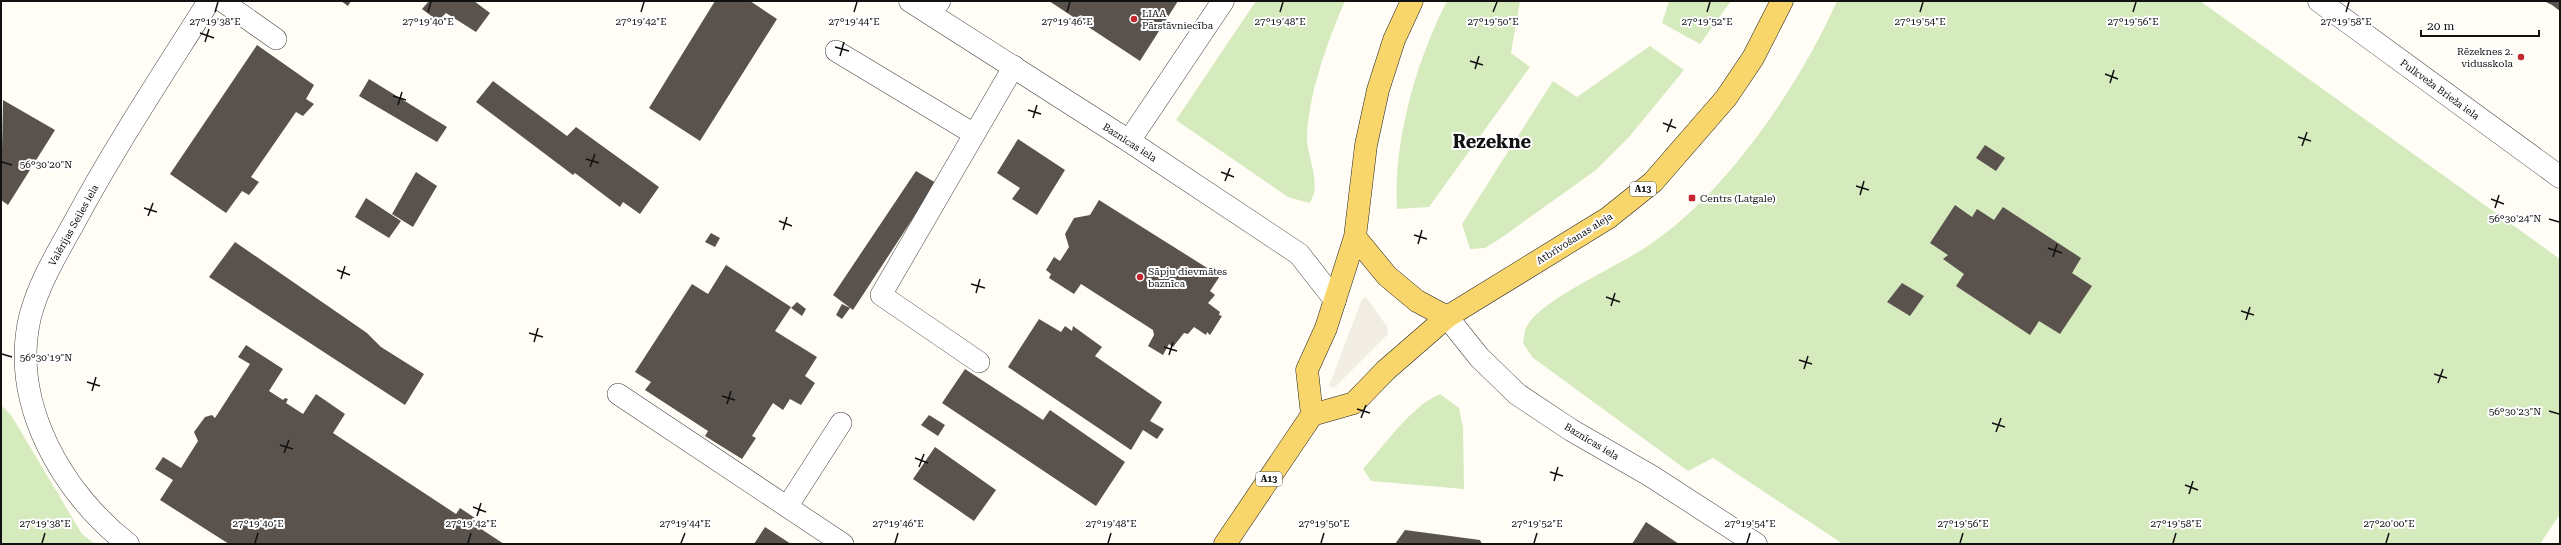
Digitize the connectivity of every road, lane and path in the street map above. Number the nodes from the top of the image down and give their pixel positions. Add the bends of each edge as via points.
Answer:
1 (209, 1) edge
2 (222, 1) edge
3 (910, 1) edge
4 (1223, 1) edge
5 (1412, 1) edge
6 (1782, 1) edge
7 (2319, 1) edge
8 (935, 7) edge
9 (276, 39) dead end
10 (836, 51) dead end
11 (1014, 66) junction
12 (974, 134) junction
13 (1129, 141) junction
14 (2560, 177) edge
15 (1354, 237) junction
16 (1335, 300) junction
17 (1446, 317) junction
18 (978, 362) dead end
19 (618, 394) dead end
20 (1312, 415) junction
21 (841, 423) dead end
22 (788, 507) junction
23 (128, 544) edge
24 (843, 544) edge
25 (1225, 544) edge
26 (1756, 544) edge

1 - 23 street, Valērijas Seiles iela via 109,159 43,281 30,318 28,379 38,426 61,470 100,521
2 - 9 lane
3 - 8 street, Baznīcas iela
4 - 13 street
5 - 15 main road via 1394,40 1378,90 1366,145
6 - 17 main road, Atbrīvošanas aleja / A13 via 1753,58 1726,98 1653,182 1608,218
7 - 14 street, Pulkveža Brieža iela
8 - 11 street, Baznīcas iela
10 - 12 lane
11 - 12 lane
11 - 13 street, Baznīcas iela
12 - 18 lane via 881,295
13 - 16 street, Baznīcas iela via 1299,254
15 - 16 main road
15 - 17 main road via 1387,276 1417,301
16 - 20 main road via 1307,370
17 - 20 main road, Atbrīvošanas aleja / A13 via 1386,370 1354,403
17 - 26 street, Baznīcas iela via 1479,357 1517,394
19 - 22 lane
20 - 25 main road, A13
21 - 22 lane
22 - 24 lane

